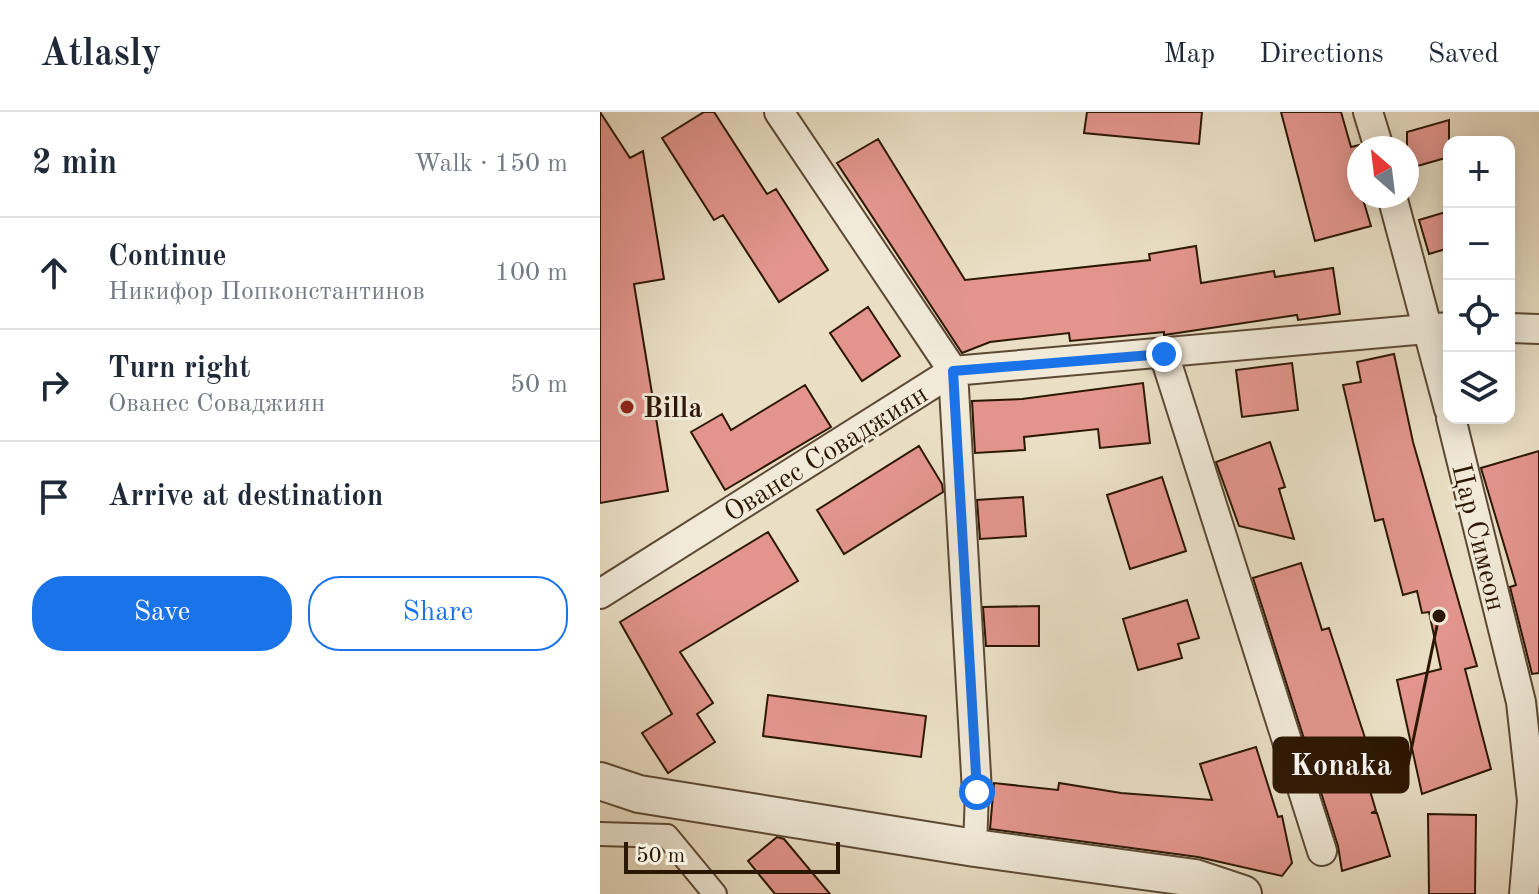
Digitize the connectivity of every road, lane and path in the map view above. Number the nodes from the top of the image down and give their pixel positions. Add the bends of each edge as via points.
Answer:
1 (779, 112) edge
2 (1368, 112) edge
3 (1375, 136) edge
4 (1396, 208) edge
5 (1439, 327) edge
6 (1515, 328) edge
7 (1539, 329) edge
8 (1164, 354) junction
9 (1443, 360) edge
10 (953, 371) junction
11 (1453, 424) edge
12 (600, 594) edge
13 (1530, 702) edge
14 (600, 781) edge
15 (977, 792) joint
16 (600, 834) edge
17 (975, 848) junction
18 (1322, 851) dead end
19 (715, 894) edge
20 (1243, 894) edge
21 (1524, 894) edge

1 - 10 street
2 - 3 street
4 - 5 street
5 - 8 street, Ованес Соваджиян
5 - 9 street
6 - 7 street
8 - 10 street, Ованес Соваджиян
8 - 18 street
10 - 12 street, Ованес Соваджиян
10 - 15 street
11 - 13 street, Цар Симеон
13 - 21 street, Цар Симеон via 1532,801
14 - 17 street via 639,794
15 - 17 street
16 - 19 street via 667,836
17 - 20 street via 1195,878

